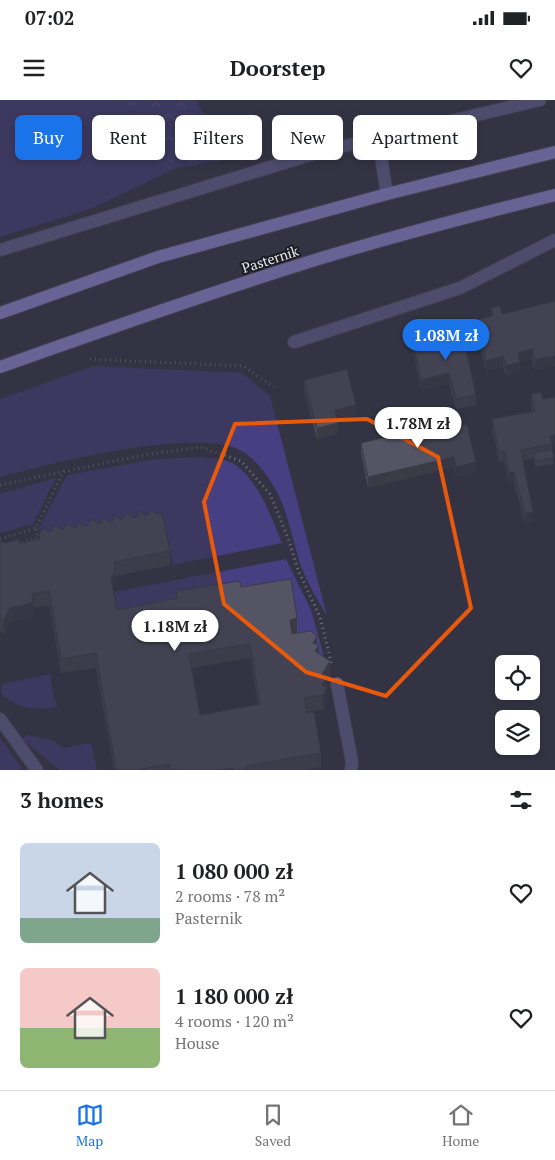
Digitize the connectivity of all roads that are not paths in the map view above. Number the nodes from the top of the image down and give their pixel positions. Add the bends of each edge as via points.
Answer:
1 (540, 100) edge
2 (475, 115) edge
3 (353, 144) edge
4 (555, 152) edge
5 (382, 160) edge
6 (388, 194) junction
7 (555, 195) edge
8 (555, 240) edge
9 (0, 250) edge
10 (0, 313) edge
11 (294, 342) dead end
12 (0, 367) edge
13 (337, 684) road end
14 (0, 719) edge
15 (37, 770) edge
16 (351, 770) edge

1 - 2 street
3 - 9 street
4 - 6 main road
5 - 6 street
6 - 10 main road via 158,257
7 - 12 main road, Pasternik via 316,260 183,302
8 - 11 street via 460,288
13 - 16 street
14 - 15 street

